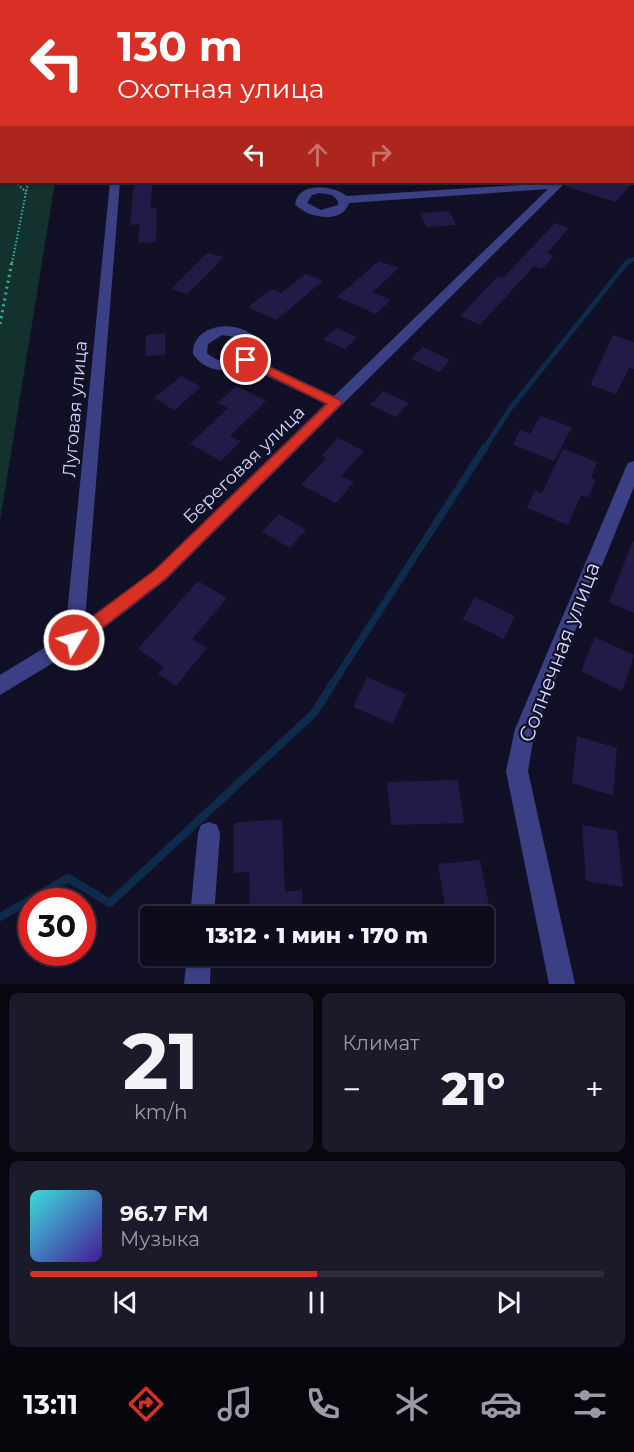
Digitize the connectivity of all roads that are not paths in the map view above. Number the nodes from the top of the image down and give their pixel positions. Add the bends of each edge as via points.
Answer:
1 (116, 183) edge
2 (559, 183) edge
3 (344, 200) dead end
4 (246, 360) dead end
5 (336, 403) junction
6 (634, 467) edge
7 (74, 640) junction
8 (0, 686) edge
9 (209, 833) dead end
10 (203, 906) edge
11 (198, 966) edge
12 (197, 984) edge
13 (562, 984) edge

1 - 7 street, Луговая улица
2 - 3 street
2 - 5 street, Береговая улица
4 - 5 street
5 - 7 street, Береговая улица via 160,575
6 - 13 street, Солнечная улица via 525,729 517,771
7 - 8 street, Береговая улица
9 - 10 street
11 - 12 street

